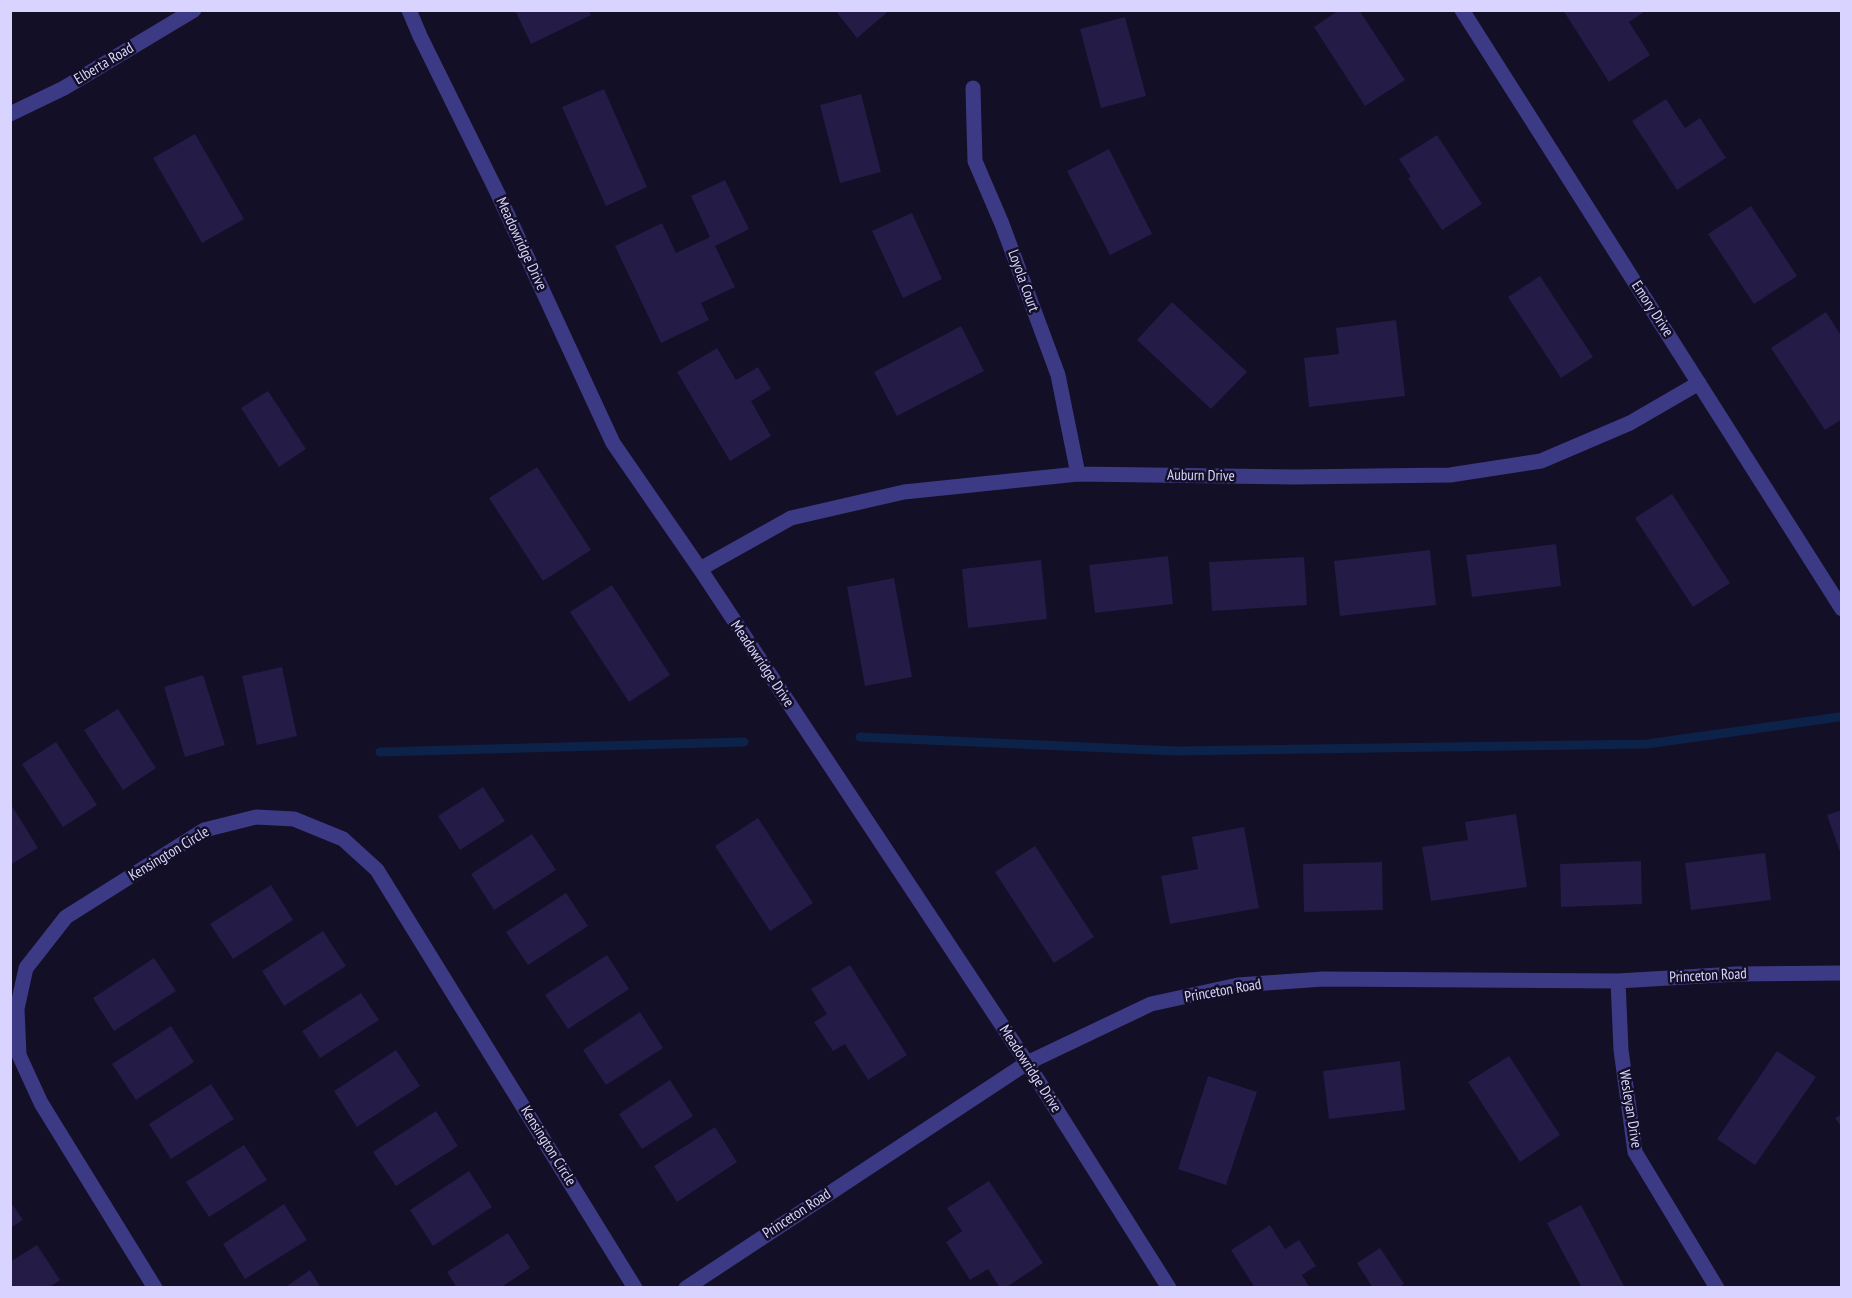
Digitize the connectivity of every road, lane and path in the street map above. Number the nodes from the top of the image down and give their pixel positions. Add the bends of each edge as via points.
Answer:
1 (194, 10) edge
2 (409, 10) edge
3 (1462, 10) edge
4 (973, 88) dead end
5 (10, 114) edge
6 (1699, 383) junction
7 (1077, 474) junction
8 (700, 569) junction
9 (1842, 609) edge
10 (1842, 973) edge
11 (1618, 981) junction
12 (1027, 1063) junction
13 (155, 1287) edge
14 (635, 1287) edge
15 (686, 1287) edge
16 (1169, 1287) edge
17 (1717, 1287) edge

1 - 5 street, Elberta Road via 64,88
2 - 8 street, Meadowridge Drive via 613,443
3 - 6 street, Emory Drive
4 - 7 street, Loyola Court via 975,161 1058,375
6 - 7 street, Auburn Drive via 1630,423 1541,461 1450,475
6 - 9 street, Emory Drive
7 - 8 street, Auburn Drive via 904,492 791,518
8 - 12 street, Meadowridge Drive
10 - 11 street, Princeton Road
11 - 12 street, Princeton Road via 1323,979 1238,985 1150,1004
11 - 17 street, Wesleyan Drive via 1621,1050 1635,1152
12 - 15 street, Princeton Road
12 - 16 street, Meadowridge Drive
13 - 14 street, Kensington Circle via 41,1103 19,1055 17,1009 26,968 66,917 204,830 256,817 294,819 343,839 377,870

